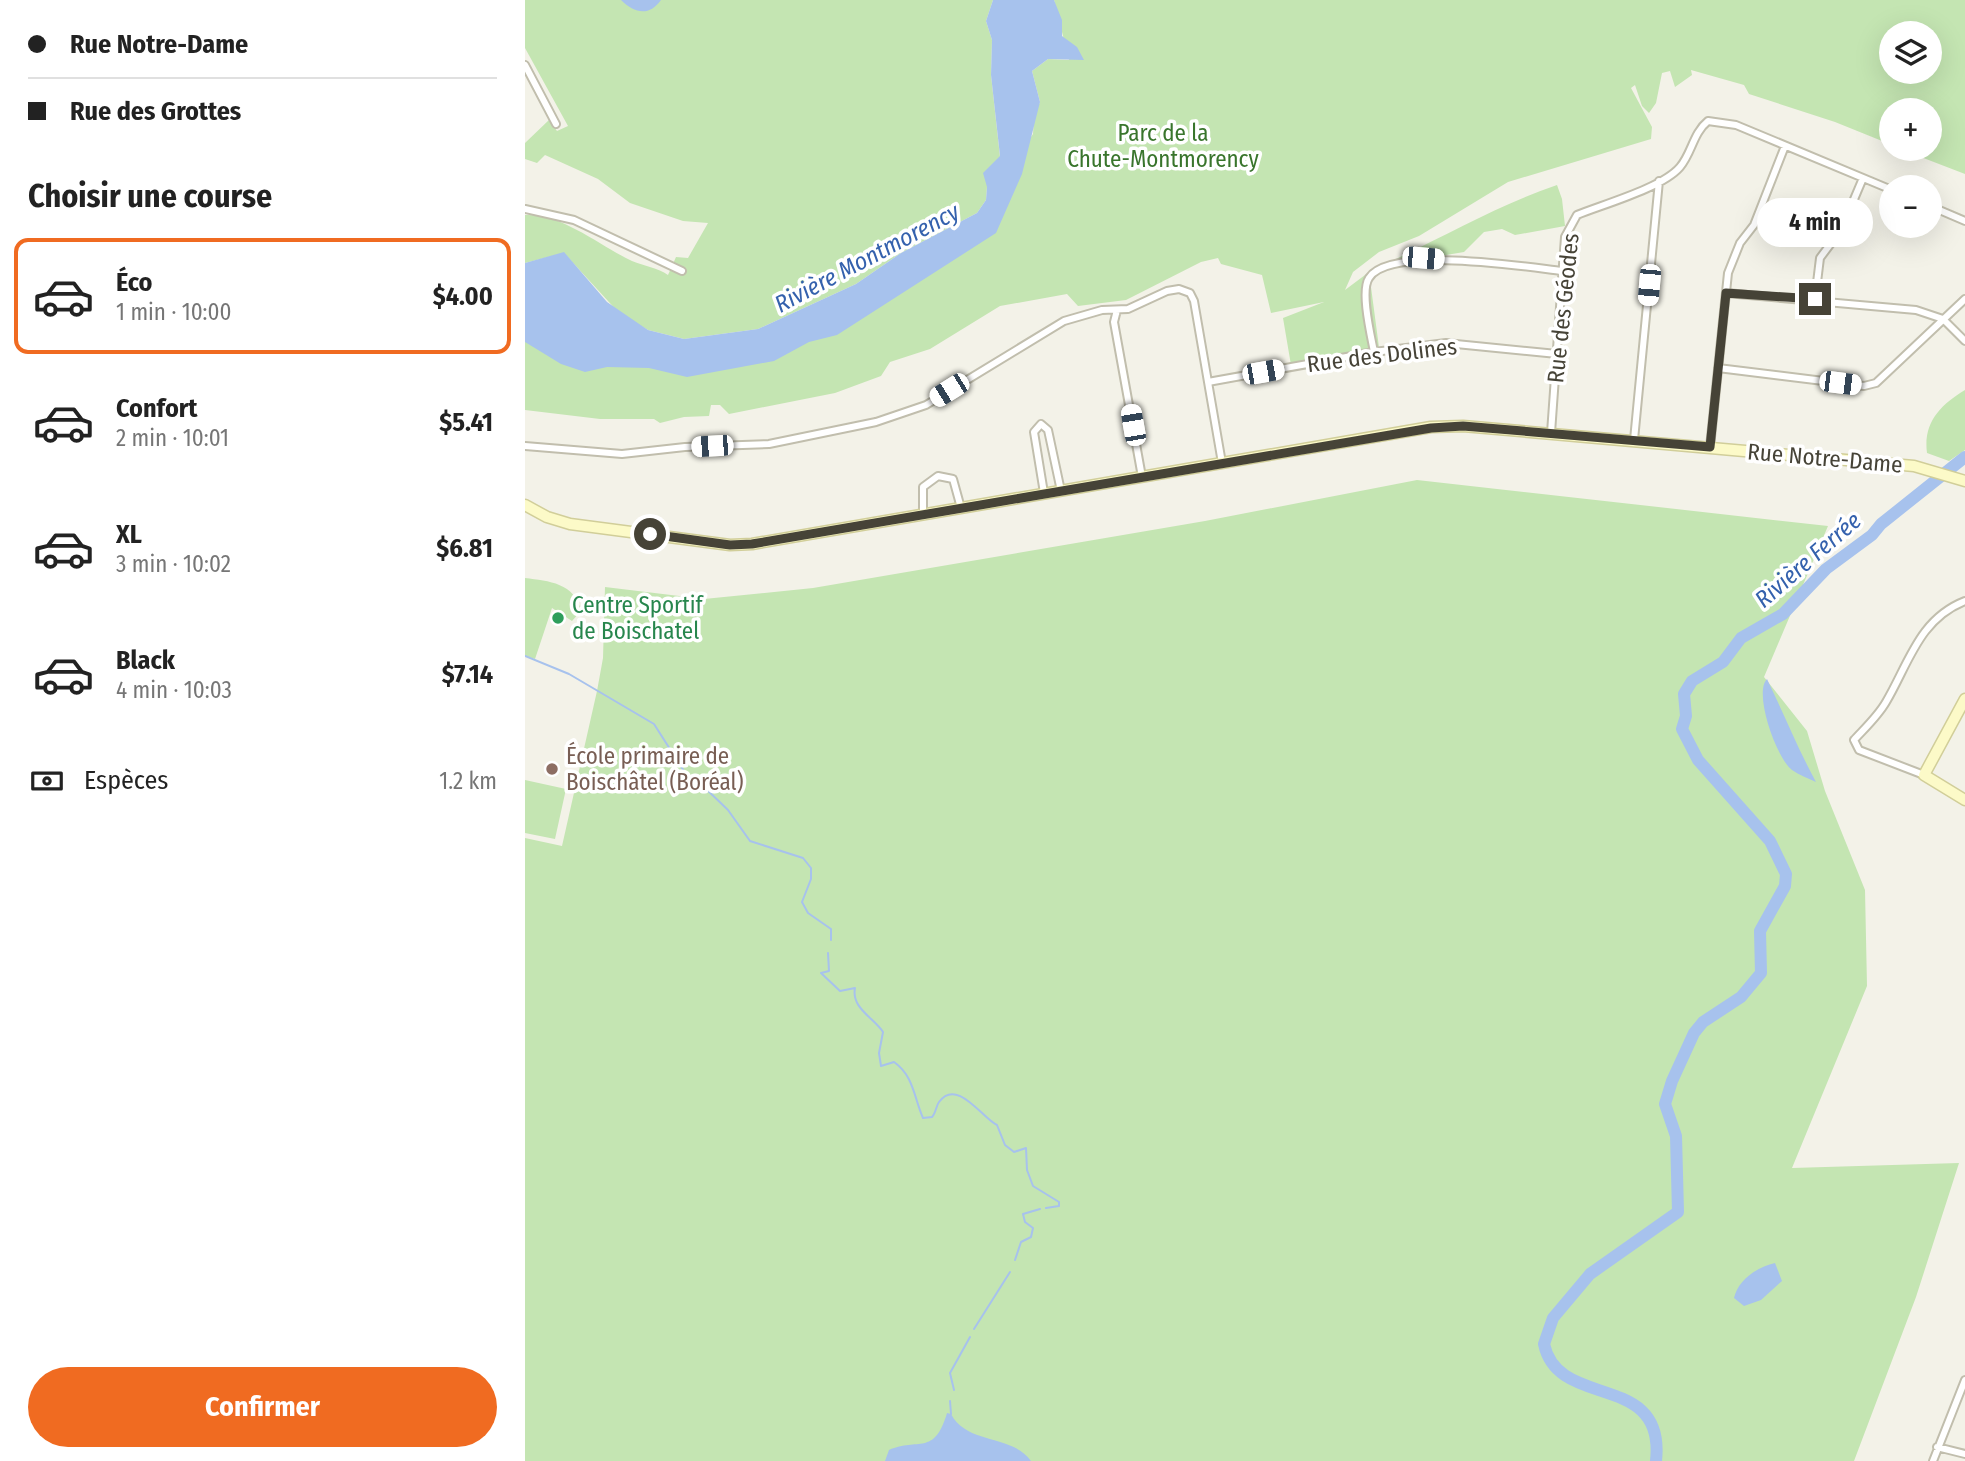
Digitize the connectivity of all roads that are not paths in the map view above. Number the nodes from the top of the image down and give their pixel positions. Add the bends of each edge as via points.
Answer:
1 (525, 65) edge
2 (556, 124) dead end
3 (1785, 146) junction
4 (1863, 178) junction
5 (1659, 181) junction
6 (1879, 185) edge
7 (525, 209) edge
8 (1942, 211) edge
9 (1965, 221) edge
10 (682, 271) dead end
11 (1562, 271) junction
12 (1726, 293) junction
13 (1815, 299) junction
14 (1965, 299) edge
15 (1117, 310) junction
16 (1943, 319) junction
17 (1965, 341) edge
18 (1374, 352) junction
19 (1557, 354) junction
20 (1718, 368) junction
21 (1208, 382) junction
22 (1552, 433) junction
23 (1634, 440) junction
24 (525, 446) edge
25 (1710, 447) junction
26 (1222, 463) junction
27 (1142, 477) junction
28 (1965, 481) edge
29 (1061, 491) junction
30 (1044, 493) junction
31 (526, 507) edge
32 (961, 508) junction
33 (923, 515) junction
34 (1965, 601) edge
35 (1965, 699) edge
36 (1924, 775) junction
37 (1965, 800) edge
38 (1965, 1380) edge
39 (1937, 1447) junction
40 (1965, 1454) edge
41 (1933, 1461) edge

1 - 2 street
3 - 4 street, Rue des Géodes
3 - 5 street, Rue des Géodes via 1735,125 1708,121 1679,168
3 - 12 street via 1754,225 1734,256
4 - 6 street, Rue des Géodes
4 - 13 street via 1841,230 1820,258
5 - 11 street, Rue des Géodes via 1577,215 1565,237
5 - 23 street
7 - 10 street via 574,220
8 - 9 street
11 - 18 street via 1423,258 1377,270 1366,292
11 - 19 street, Rue des Géodes
12 - 13 street
12 - 20 street
13 - 16 street via 1916,310
14 - 16 street
15 - 21 street via 1143,304 1167,291 1185,290 1194,302
15 - 24 street via 1064,321 926,405 876,422 769,444 622,454
15 - 27 street via 1114,321
16 - 17 street
16 - 20 street via 1885,377 1864,386
18 - 19 street, Rue des Dolines via 1446,343
18 - 21 street, Rue des Dolines
19 - 22 street, Rue des Géodes
20 - 25 street
21 - 26 street
22 - 23 street, Rue Notre-Dame
22 - 26 street, Rue Notre-Dame via 1431,428
23 - 25 street, Rue Notre-Dame
25 - 28 street, Rue Notre-Dame via 1914,466
26 - 27 street, Rue Notre-Dame
27 - 29 street, Rue Notre-Dame
29 - 30 street, Rue Notre-Dame
29 - 30 street via 1048,430 1041,424 1034,432
30 - 32 street, Rue Notre-Dame
31 - 33 street, Rue Notre-Dame via 570,524 730,545
32 - 33 street, Rue Notre-Dame
32 - 33 street via 953,479 938,477 923,487
34 - 36 street via 1931,622 1914,644 1885,705 1854,740 1859,750
35 - 36 street
36 - 37 street
38 - 39 street
39 - 40 street
39 - 41 street

